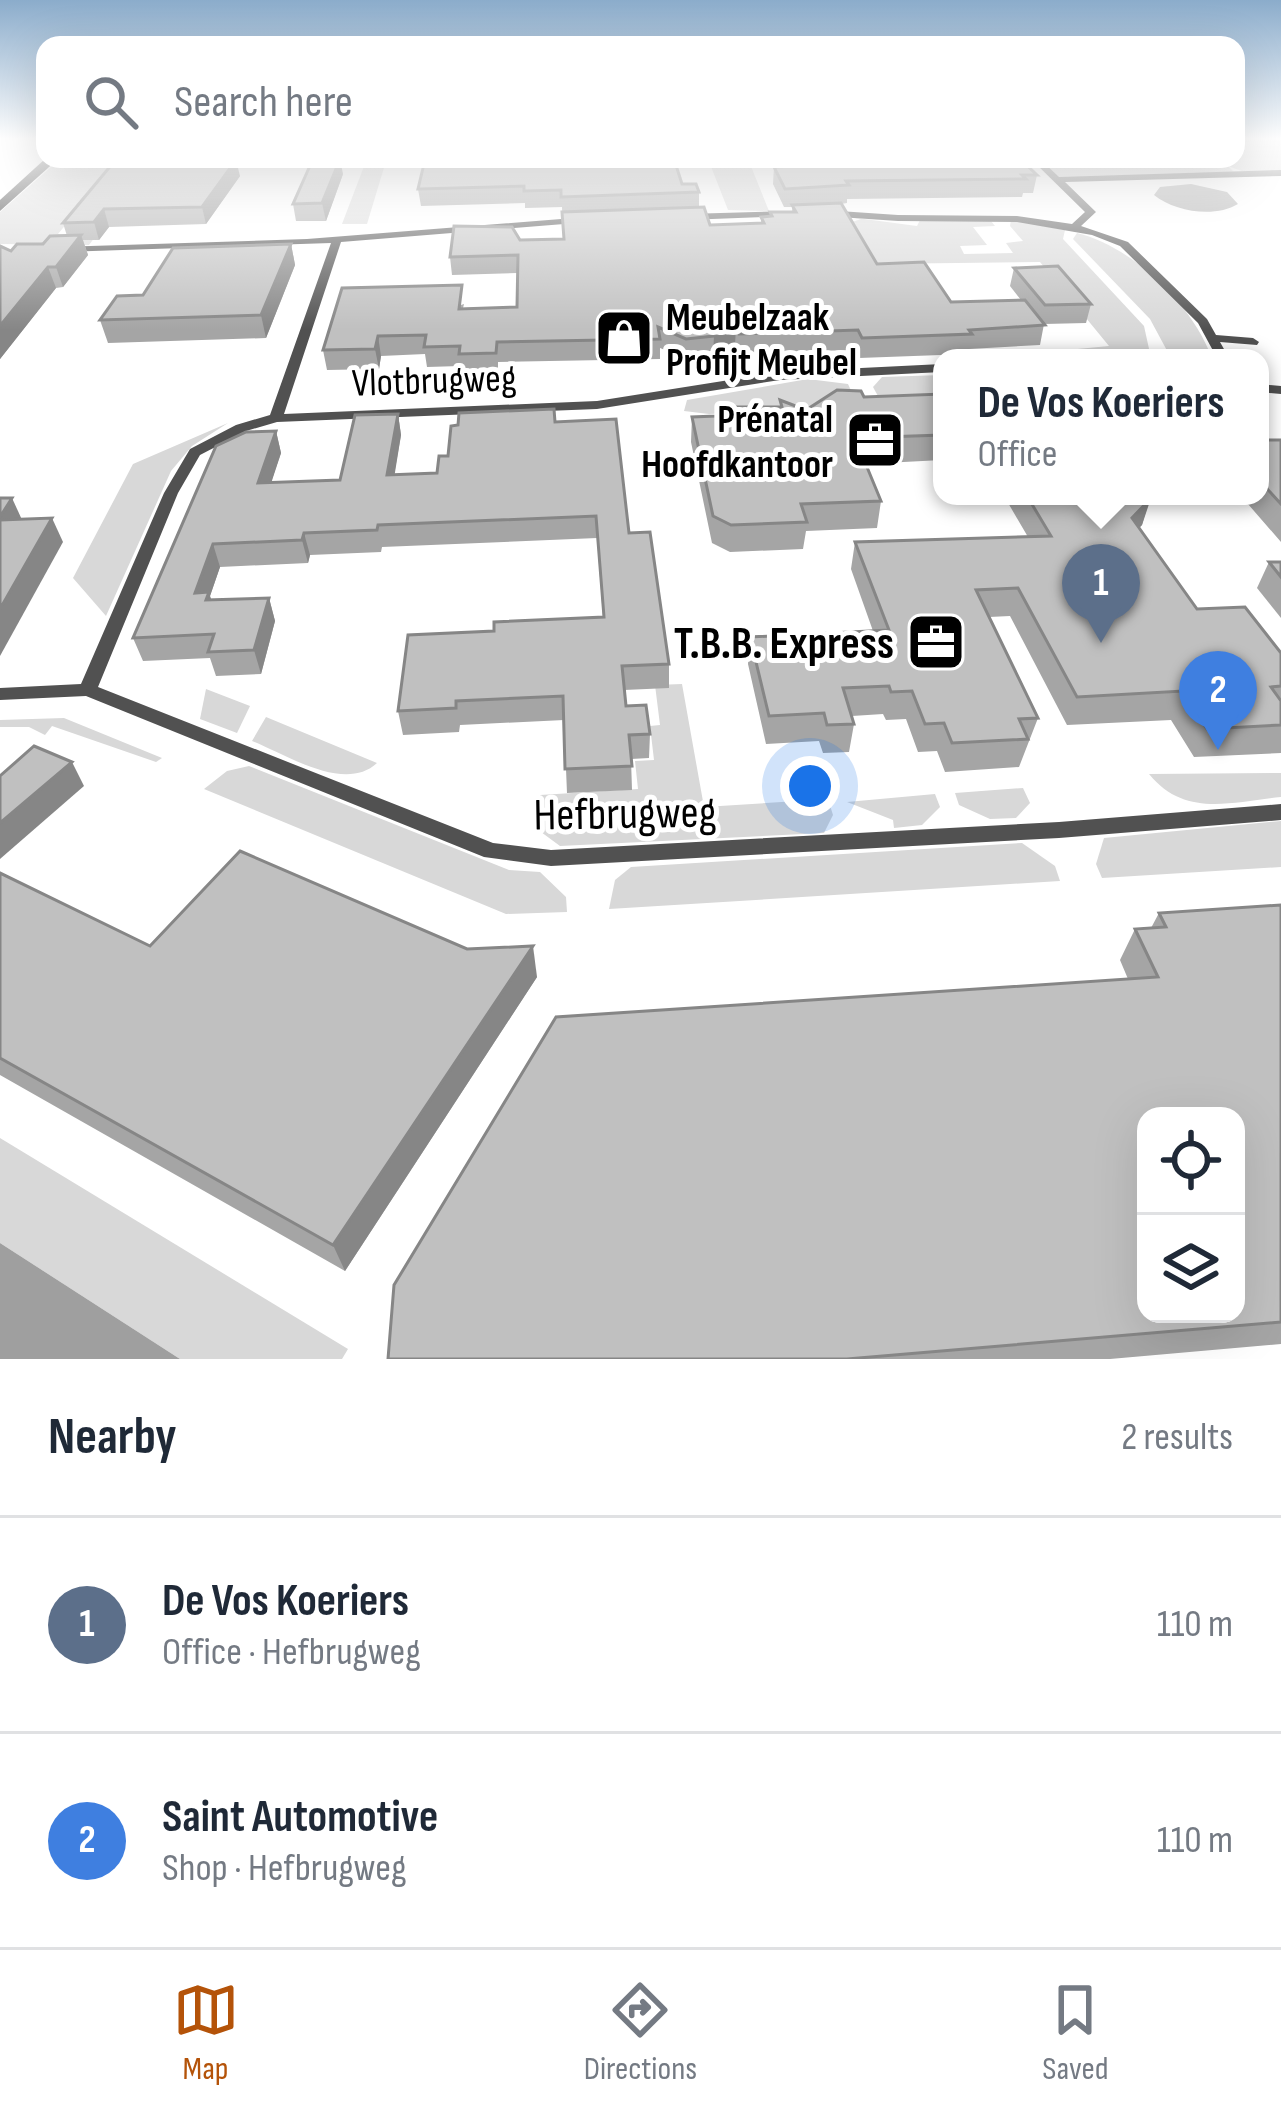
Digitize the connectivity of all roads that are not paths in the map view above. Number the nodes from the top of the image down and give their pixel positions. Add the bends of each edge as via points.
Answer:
1 (1081, 203) edge
2 (819, 213) edge
3 (800, 214) edge
4 (673, 218) edge
5 (607, 219) edge
6 (1075, 227) junction
7 (337, 239) junction
8 (50, 249) edge
9 (1213, 338) junction
10 (1253, 342) dead end
11 (1218, 349) edge
12 (933, 368) edge
13 (276, 418) junction
14 (88, 690) junction
15 (0, 694) edge
16 (1281, 812) edge

1 - 6 street via 1090,212
2 - 6 street via 1030,217
3 - 4 street
5 - 7 street
6 - 9 street via 1124,244
7 - 8 street
7 - 13 street
9 - 10 street
9 - 11 street
12 - 13 street, Vlotbrugweg via 780,376 597,405
13 - 14 street, Vlotbrugweg via 195,452
14 - 15 street, Hefbrugweg
14 - 16 street, Hefbrugweg via 491,851 551,858

